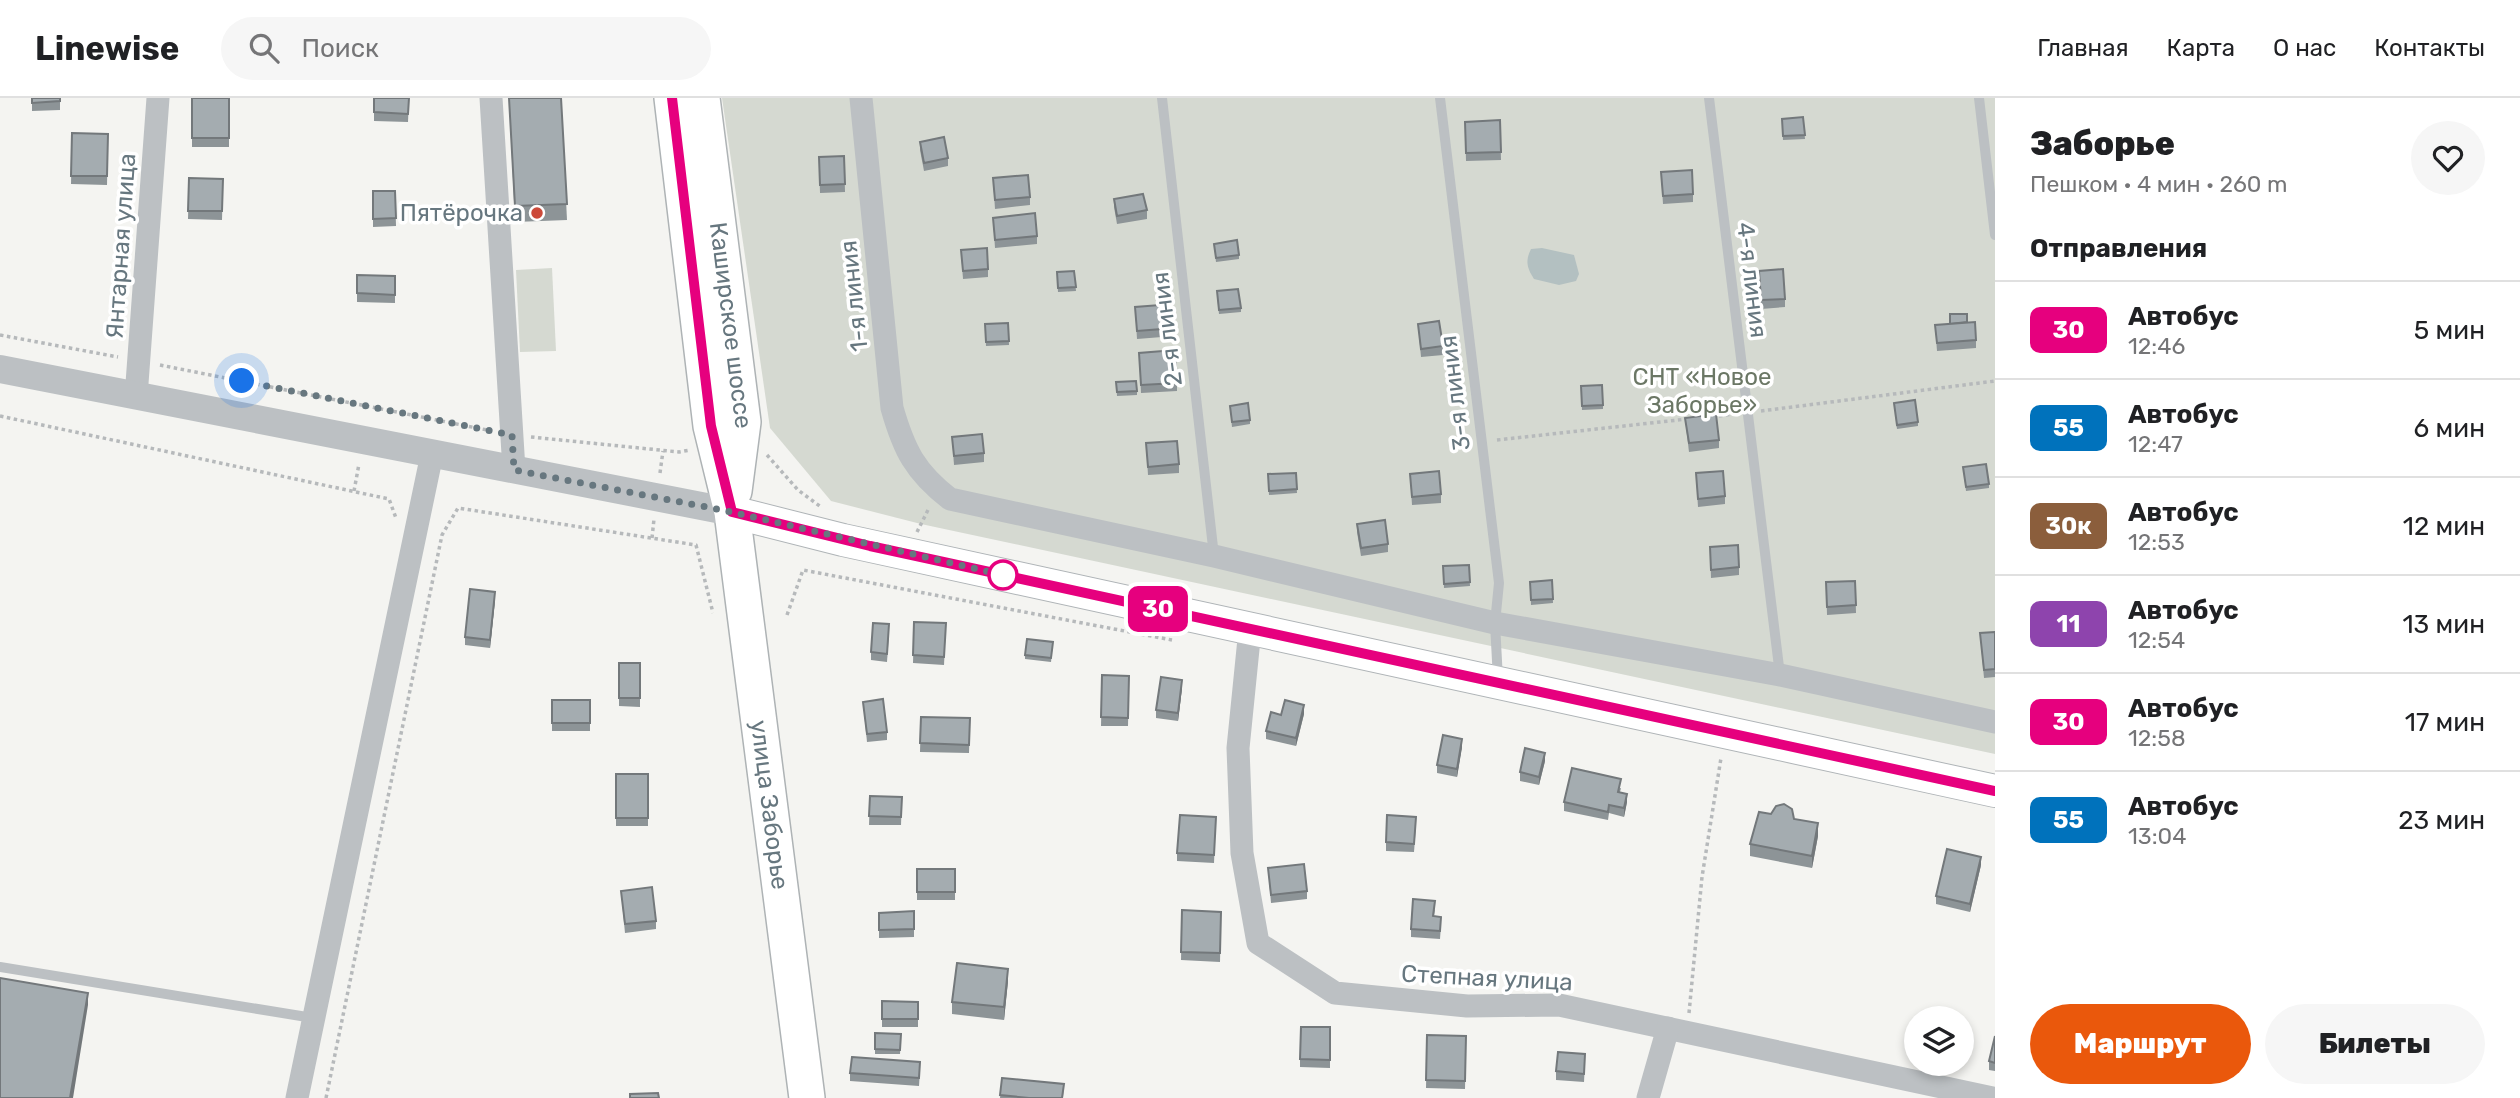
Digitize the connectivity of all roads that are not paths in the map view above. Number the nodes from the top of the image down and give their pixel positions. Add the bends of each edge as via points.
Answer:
1 (158, 98) edge
2 (491, 98) edge
3 (672, 98) edge
4 (702, 98) edge
5 (861, 98) edge
6 (1162, 98) edge
7 (1440, 98) edge
8 (1709, 98) edge
9 (1979, 98) edge
10 (1995, 235) edge
11 (0, 369) edge
12 (136, 397) junction
13 (728, 442) junction
14 (432, 454) junction
15 (514, 470) junction
16 (732, 512) junction
17 (1214, 556) junction
18 (1495, 623) junction
19 (1250, 629) junction
20 (1780, 675) junction
21 (1498, 683) junction
22 (1995, 722) edge
23 (1995, 791) edge
24 (0, 967) edge
25 (313, 1018) junction
26 (1678, 1030) junction
27 (297, 1098) edge
28 (807, 1098) edge
29 (1648, 1098) edge
30 (1993, 1098) edge

1 - 12 street, Янтарная улица
2 - 15 street
3 - 13 main road, Каширское шоссе
4 - 13 main road, Каширское шоссе via 743,422
5 - 17 street, 1-я линия via 892,408 904,448 927,481 950,499
6 - 17 lane, 2-я линия
7 - 18 lane, 3-я линия via 1499,583
8 - 20 lane, 4-я линия
9 - 10 lane
11 - 12 street
12 - 14 street
13 - 16 main road, Каширское шоссе
14 - 15 street
14 - 25 street
15 - 16 street
16 - 19 main road
16 - 28 main road, улица Заборье
17 - 18 street
18 - 20 street
18 - 21 lane, 3-я линия
19 - 21 main road
19 - 26 street, Степная улица via 1238,748 1242,853 1258,943 1335,993 1468,1006 1559,1004
20 - 22 street
21 - 23 main road
24 - 25 lane
25 - 27 street
26 - 29 street
26 - 30 street, Степная улица

